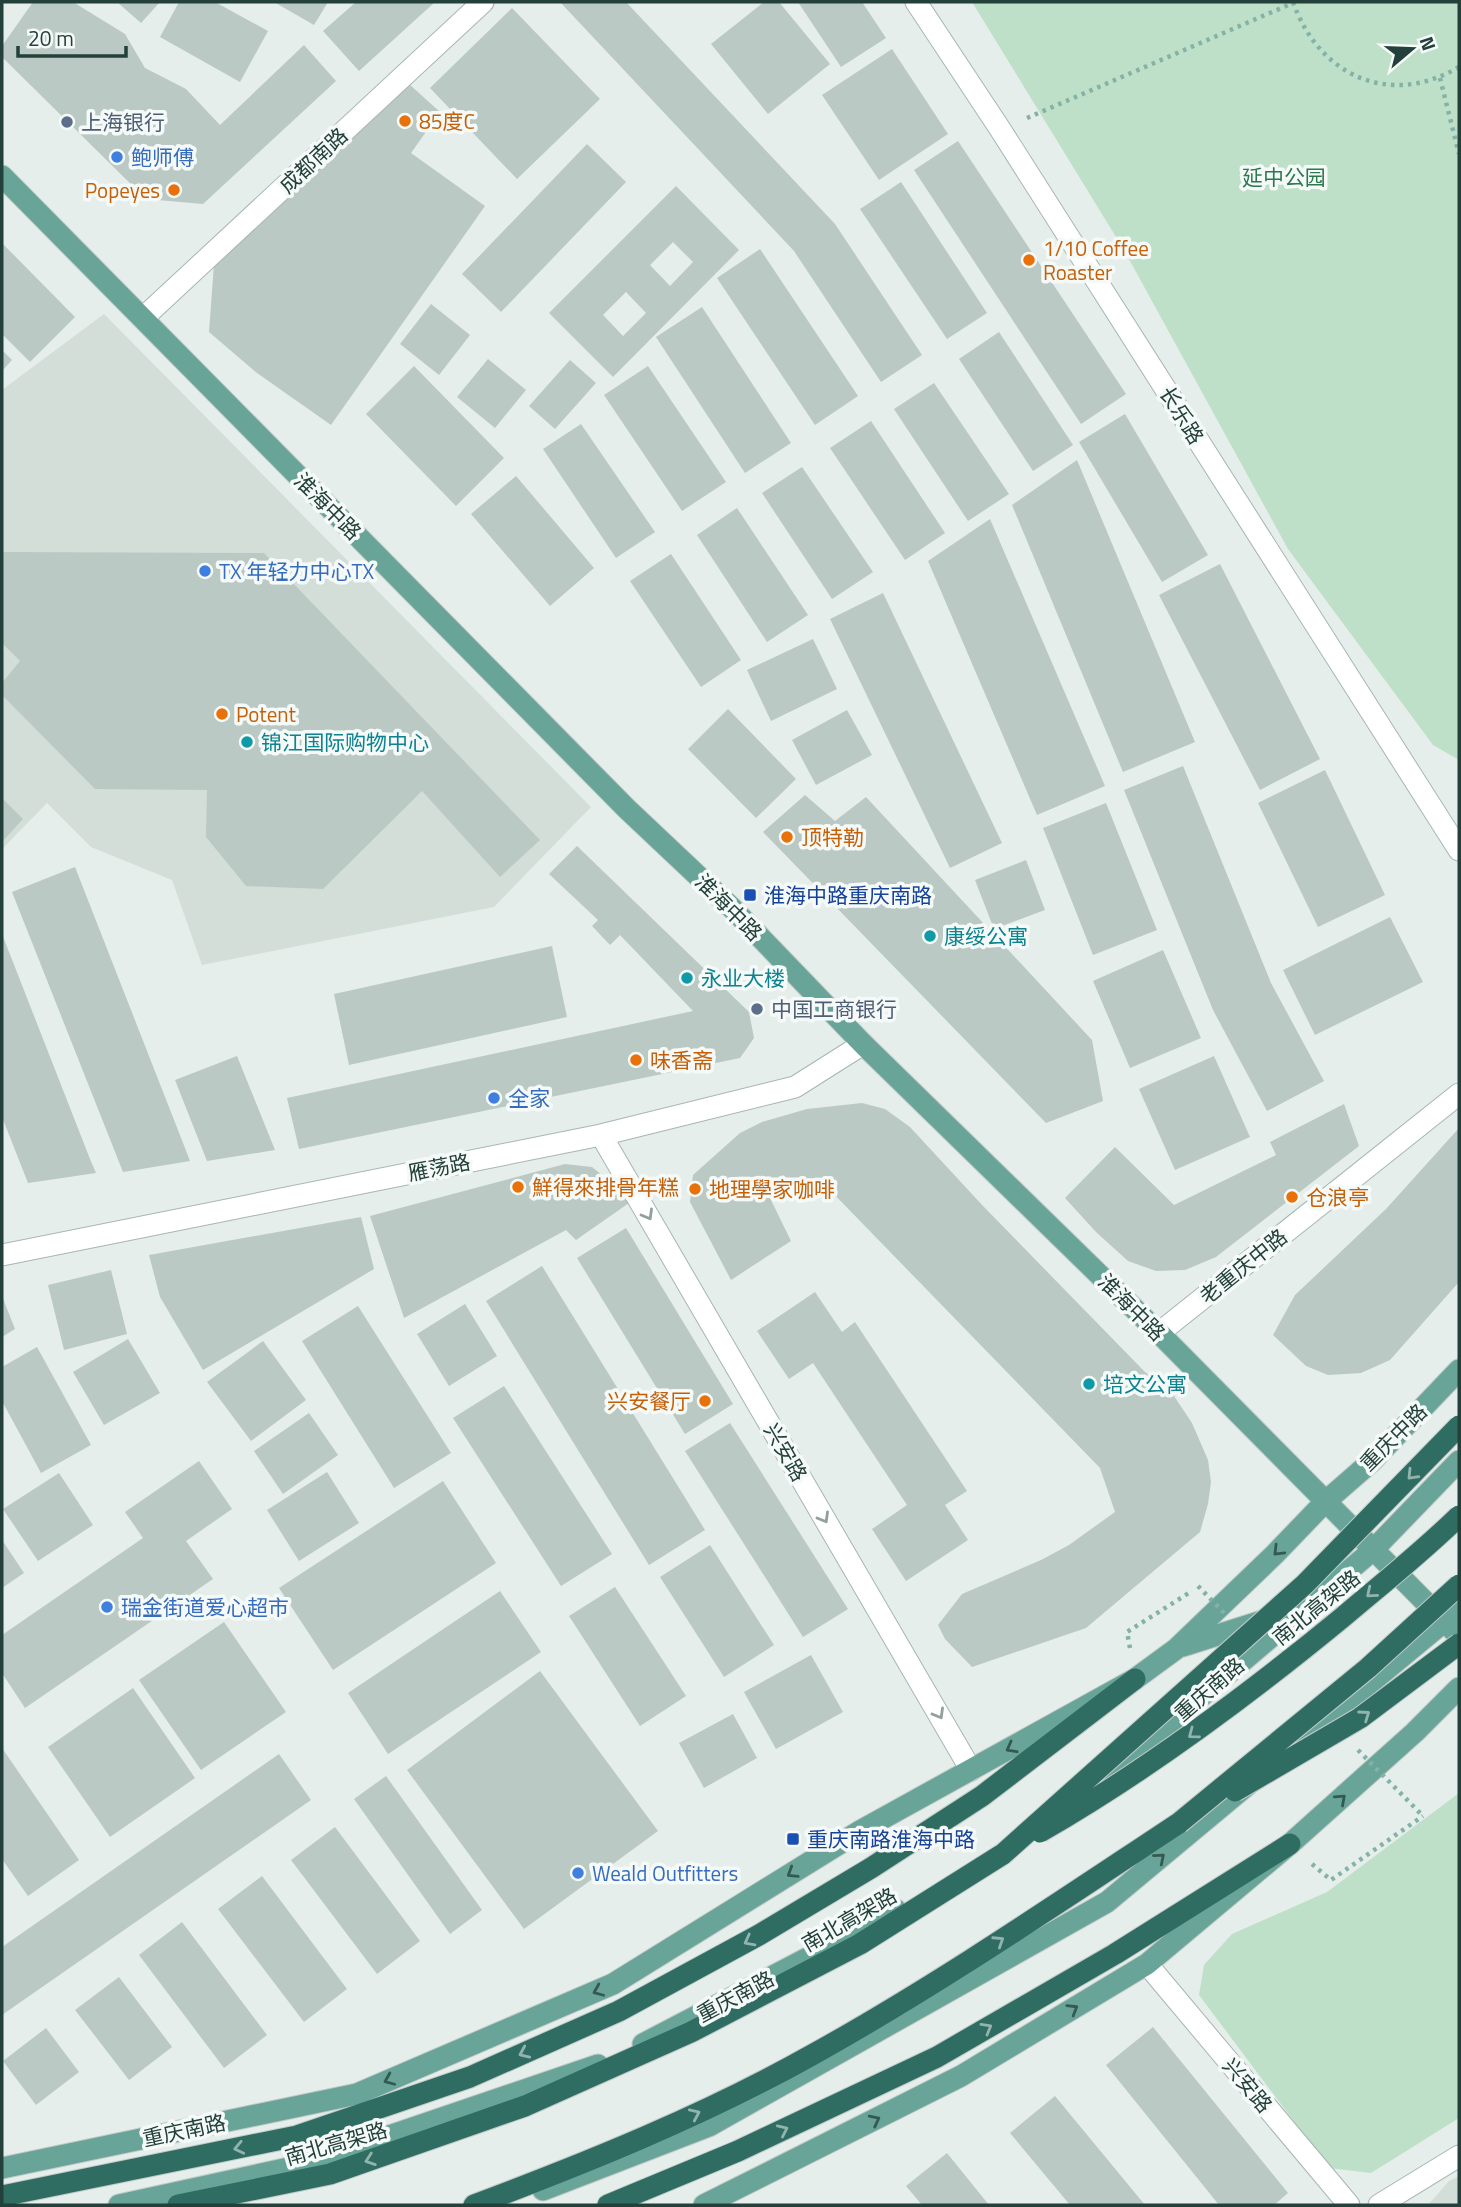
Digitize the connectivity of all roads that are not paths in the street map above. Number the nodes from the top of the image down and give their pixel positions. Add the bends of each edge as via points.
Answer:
1 (483, 2) edge
2 (916, 2) edge
3 (2, 176) edge
4 (143, 318) junction
5 (1453, 833) edge
6 (1459, 850) edge
7 (863, 1044) junction
8 (1459, 1094) edge
9 (601, 1135) junction
10 (2, 1255) edge
11 (1159, 1333) junction
12 (1459, 1370) edge
13 (1459, 1426) edge
14 (1459, 1461) edge
15 (1325, 1502) junction
16 (1459, 1516) edge
17 (1373, 1550) junction
18 (1459, 1585) edge
19 (1304, 1608) junction
20 (1454, 1621) edge
21 (1459, 1644) edge
22 (1176, 1649) junction
23 (1135, 1679) junction
24 (1459, 1688) edge
25 (971, 1770) junction
26 (1179, 1824) junction
27 (1290, 1844) junction
28 (1003, 1854) junction
29 (1147, 1964) junction
30 (1459, 2156) edge
31 (2, 2168) edge
32 (2, 2196) edge
33 (119, 2205) edge
34 (178, 2205) edge
35 (474, 2205) edge
36 (502, 2205) edge
37 (608, 2205) edge
38 (704, 2205) edge
39 (1349, 2205) edge
40 (1379, 2205) edge

1 - 4 street, 成都南路
2 - 5 street, 长乐路
3 - 4 main road, 淮海中路
4 - 7 main road, 淮海中路
5 - 6 street, 长乐路
7 - 9 street, 雁荡路 via 795,1087
7 - 11 main road, 淮海中路
8 - 11 street, 老重庆中路
9 - 10 street, 雁荡路
9 -> 25 street, 兴安路
11 - 15 main road, 淮海中路
12 - 15 main road, 重庆中路 via 1372,1461
13 -> 28 highway, bridge via 1305,1584
14 - 17 main road, 重庆南路
15 - 17 main road, 淮海中路
15 -> 22 main road, 重庆南路
16 -> 28 highway, 南北高架路, bridge via 1293,1658 1152,1764
17 - 19 main road, 重庆南路
17 - 20 main road, 淮海中路
18 - 26 highway, bridge via 1368,1668
19 - 22 main road
19 - 33 main road, 重庆南路 via 1089,1792 867,1927 612,2060 307,2164
36 -> 20 main road via 709,2126 1107,1902
26 -> 21 highway, bridge via 1360,1718
22 - 23 main road, 重庆南路
23 -> 25 main road, 重庆南路
23 -> 32 highway via 982,1796 871,1868 759,1936 619,2011 470,2077 297,2136
27 -> 24 main road
25 -> 31 main road, 重庆南路 via 860,1831 613,1984 357,2094
35 -> 26 highway via 699,2112 810,2057 907,2000
27 - 29 main road
37 -> 27 highway via 738,2151 937,2057 1115,1954
28 -> 34 highway, 南北高架路 via 860,1944 691,2032 525,2106 330,2174
38 -> 29 main road via 961,2076
29 - 39 street, 兴安路
30 - 40 street

